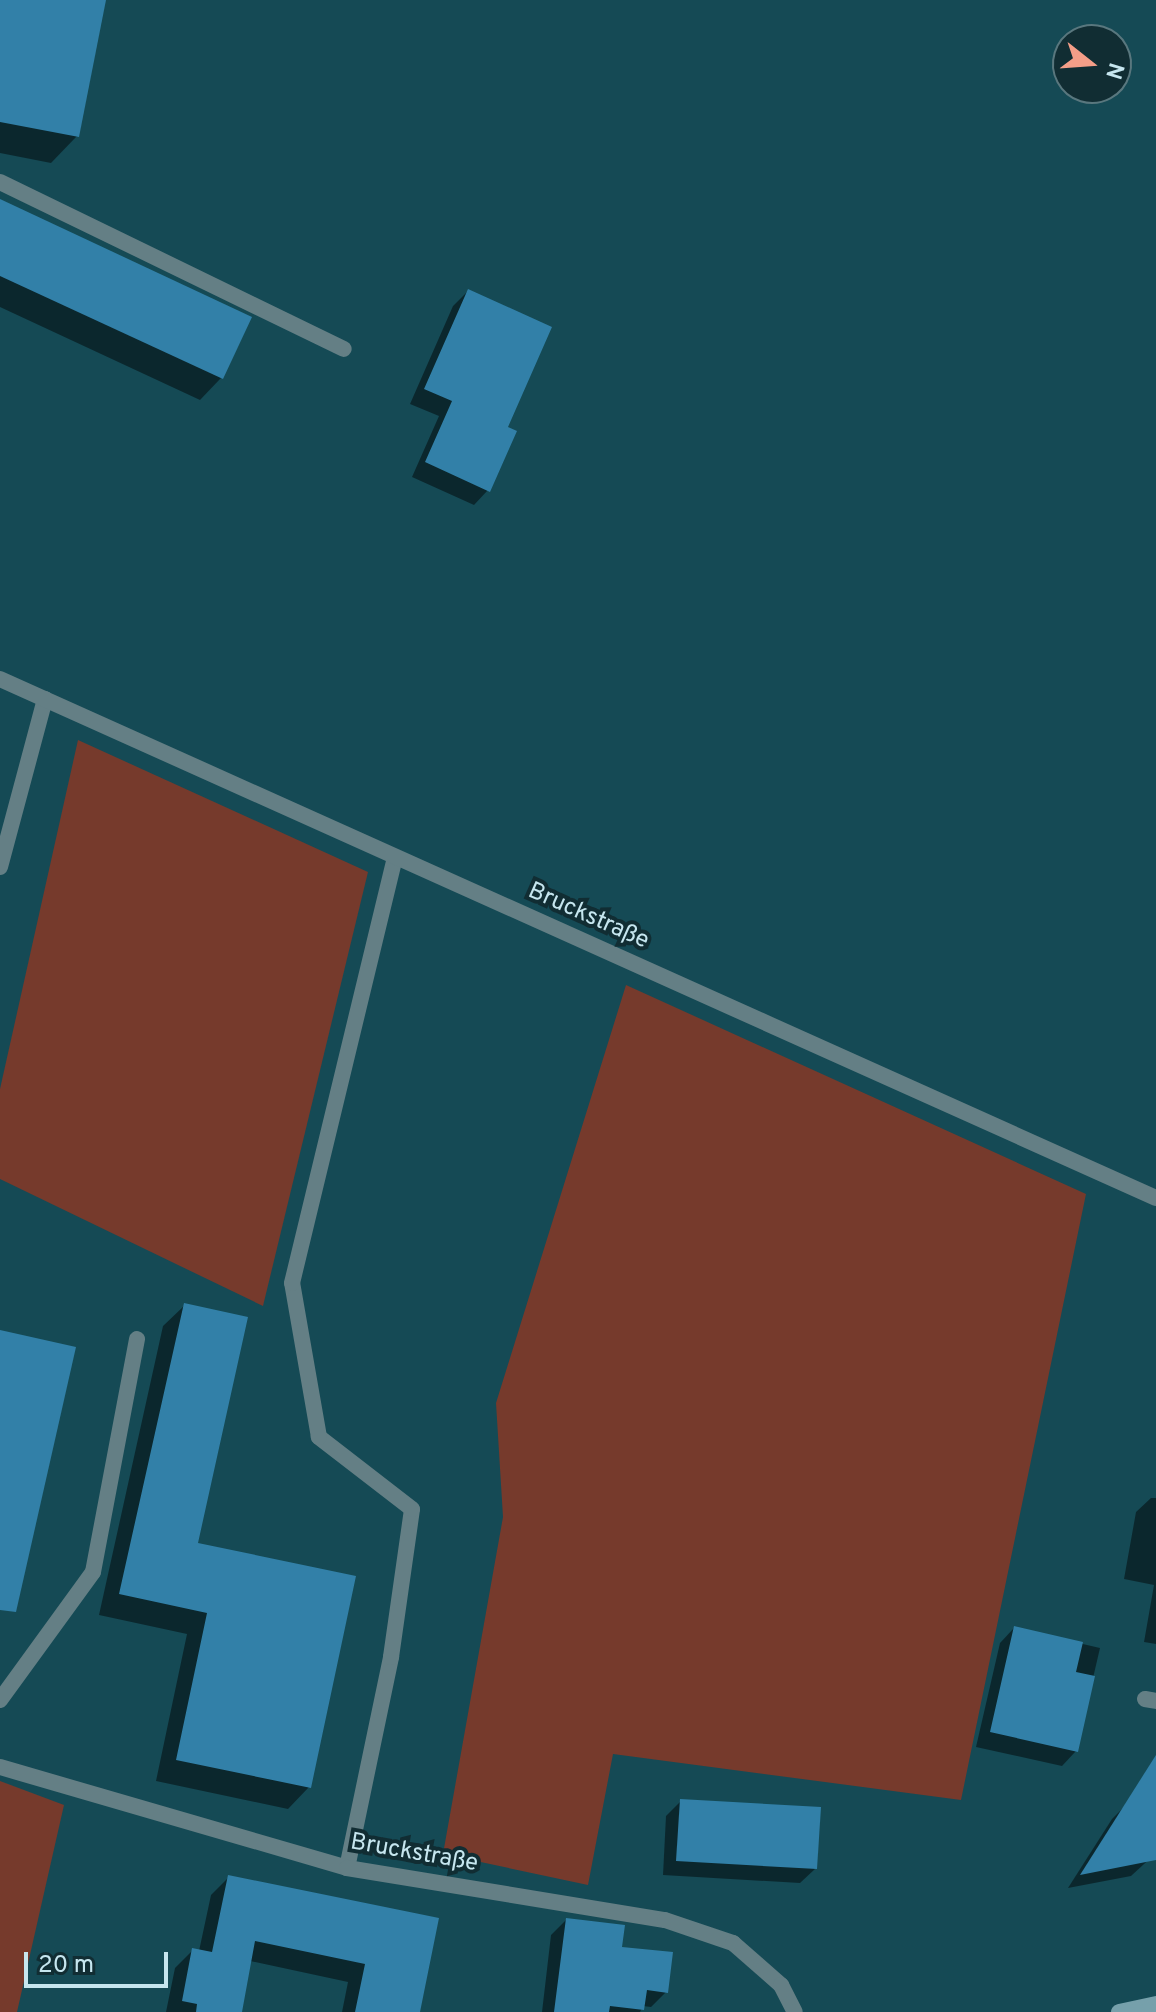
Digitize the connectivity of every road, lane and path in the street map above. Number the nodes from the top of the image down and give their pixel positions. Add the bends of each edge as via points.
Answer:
1 (0, 182) edge
2 (344, 349) dead end
3 (0, 679) edge
4 (45, 699) junction
5 (395, 857) junction
6 (0, 867) edge
7 (1156, 1198) edge
8 (137, 1339) dead end
9 (0, 1700) edge
10 (0, 1767) edge
11 (347, 1868) junction
12 (1156, 2004) edge
13 (795, 2012) edge
14 (1119, 2012) edge

1 - 2 street
3 - 4 street, Bruckstraße
4 - 5 street, Bruckstraße
4 - 6 street
5 - 7 street, Bruckstraße
5 - 11 street via 292,1283 319,1437 412,1509 391,1657
8 - 9 street via 93,1572
10 - 11 street, Bruckstraße
11 - 13 street, Bruckstraße via 665,1920 733,1943 781,1985
12 - 14 street

